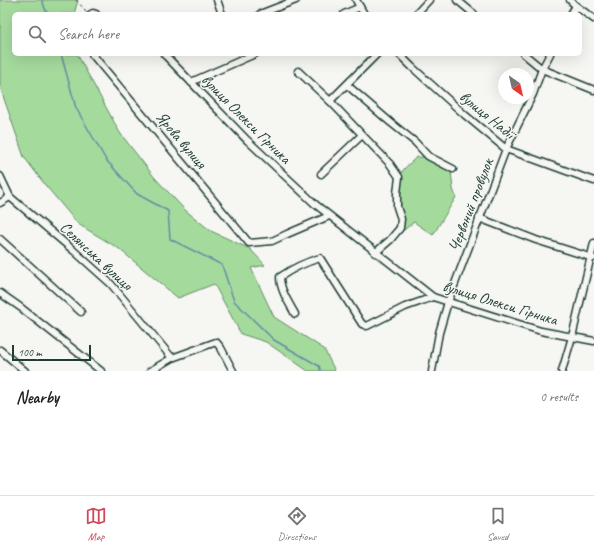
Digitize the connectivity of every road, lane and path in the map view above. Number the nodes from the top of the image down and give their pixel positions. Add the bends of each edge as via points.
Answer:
1 (76, 0) edge
2 (217, 0) edge
3 (296, 0) edge
4 (356, 0) edge
5 (430, 0) edge
6 (457, 0) edge
7 (570, 0) edge
8 (576, 6) junction
9 (360, 7) junction
10 (88, 12) edge
11 (221, 12) edge
12 (265, 12) edge
13 (349, 12) edge
14 (363, 12) edge
15 (418, 12) edge
16 (472, 12) edge
17 (572, 12) edge
18 (594, 19) edge
19 (94, 56) edge
20 (166, 56) edge
21 (239, 56) edge
22 (251, 56) edge
23 (375, 56) edge
24 (401, 56) edge
25 (526, 56) edge
26 (549, 56) edge
27 (241, 61) junction
28 (542, 69) junction
29 (298, 70) dead end
30 (191, 82) junction
31 (347, 84) junction
32 (594, 90) edge
33 (330, 101) junction
34 (362, 135) junction
35 (506, 149) junction
36 (453, 169) dead end
37 (321, 174) dead end
38 (0, 176) edge
39 (594, 182) edge
40 (10, 197) junction
41 (0, 203) edge
42 (329, 216) junction
43 (479, 218) junction
44 (0, 239) edge
45 (594, 243) edge
46 (375, 252) junction
47 (592, 258) edge
48 (0, 293) edge
49 (433, 297) junction
50 (448, 302) junction
51 (82, 312) dead end
52 (295, 314) dead end
53 (572, 337) junction
54 (594, 341) edge
55 (0, 350) edge
56 (172, 358) junction
57 (25, 371) edge
58 (101, 371) edge
59 (150, 371) edge
60 (233, 371) edge
61 (432, 371) edge
62 (562, 371) edge

1 - 10 path
2 - 11 street
3 - 12 street
4 - 9 street
5 - 15 street
6 - 16 street
7 - 8 street
8 - 17 street
8 - 18 street
9 - 13 street
9 - 14 street
19 - 42 street, Ярова вулиця via 249,243 272,241
20 - 30 street, вулиця Олекси Гірника
21 - 27 street
22 - 27 street
23 - 31 street
24 - 35 street, вулиця Надії
25 - 28 street
26 - 28 street, Червоний провулок
27 - 30 street
28 - 32 street
28 - 35 street, Червоний провулок
29 - 33 street
30 - 42 street, вулиця Олекси Гірника via 247,140
31 - 33 street
31 - 36 street via 428,156
33 - 34 street
34 - 37 street
34 - 46 street via 390,164 398,177 397,207 401,219 400,228
35 - 39 street, вулиця Надії
35 - 43 street, Червоний провулок
38 - 40 street, Селянська вулиця
40 - 41 street
40 - 56 street, Селянська вулиця via 112,284
42 - 46 street, вулиця Олекси Гірника
43 - 47 street
43 - 50 street, Червоний провулок
44 - 51 street
45 - 47 street
46 - 49 street, вулиця Олекси Гірника
47 - 53 street
48 - 58 street
49 - 50 street, вулиця Олекси Гірника
49 - 52 street via 405,307 367,326 362,324 320,258 291,269 280,277 282,288
50 - 53 street, вулиця Олекси Гірника via 541,331
50 - 61 street, Червоний провулок
53 - 54 street, вулиця Олекси Гірника
53 - 62 street
55 - 57 street
56 - 59 street
56 - 60 street via 216,342

